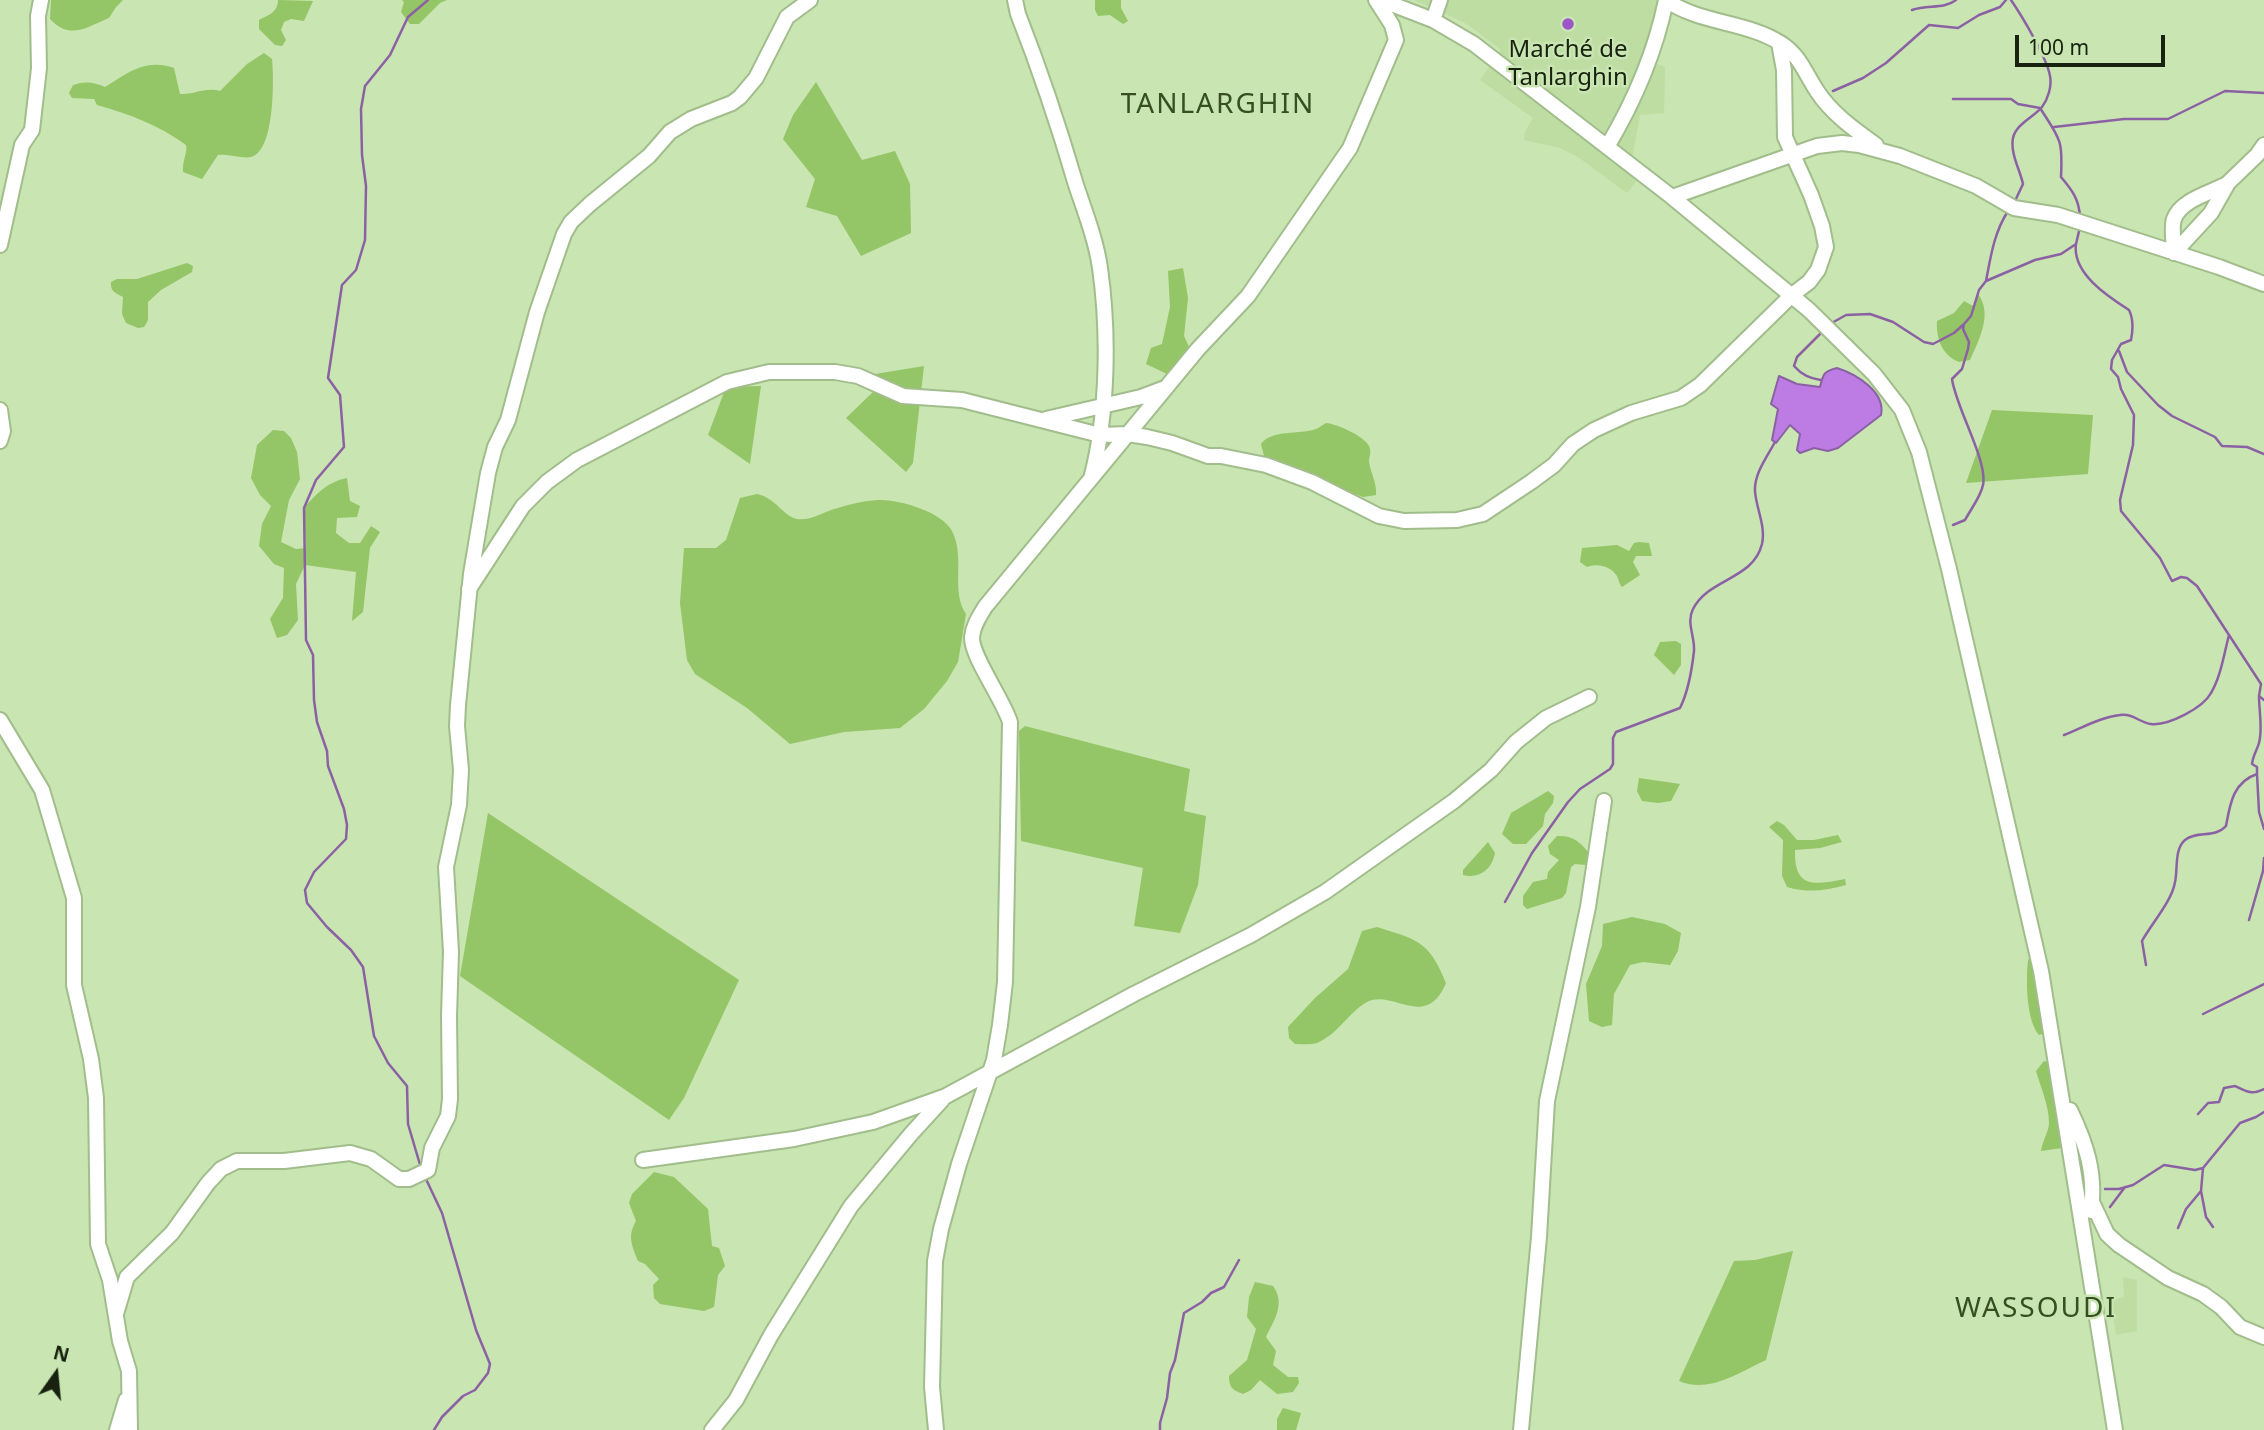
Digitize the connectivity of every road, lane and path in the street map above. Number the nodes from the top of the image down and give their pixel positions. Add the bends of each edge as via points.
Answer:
1 (41, 0) edge
2 (810, 0) edge
3 (1015, 0) edge
4 (1379, 0) edge
5 (1440, 0) edge
6 (1666, 0) edge
7 (1433, 20) junction
8 (1779, 43) junction
9 (2264, 145) edge
10 (1607, 147) junction
11 (1886, 152) junction
12 (1791, 155) junction
13 (2228, 183) junction
14 (1672, 197) junction
15 (0, 245) edge
16 (2174, 253) junction
17 (2264, 284) edge
18 (1792, 295) junction
19 (1167, 387) junction
20 (1102, 405) junction
21 (0, 410) edge
22 (1038, 420) junction
23 (1128, 434) junction
24 (1100, 435) junction
25 (0, 441) edge
26 (1091, 480) junction
27 (469, 589) junction
28 (1588, 697) dead end
29 (0, 720) edge
30 (1604, 802) dead end
31 (991, 1070) junction
32 (2062, 1095) junction
33 (946, 1096) junction
34 (643, 1160) dead end
35 (2092, 1202) junction
36 (2086, 1254) junction
37 (116, 1314) junction
38 (2264, 1337) edge
39 (128, 1392) junction
40 (117, 1430) edge
41 (130, 1430) edge
42 (712, 1430) edge
43 (936, 1430) edge
44 (1521, 1430) edge
45 (2115, 1430) edge

1 - 15 street via 32,130 22,145
2 - 27 street via 788,17 756,78 740,97 670,132 649,156 571,222 564,234 488,473
3 - 20 street via 1100,267
4 - 7 street
4 - 19 street via 1396,40 1350,148 1248,296
5 - 7 street
6 - 8 street
6 - 10 street via 1649,61
7 - 10 street via 1474,44
8 - 11 street via 1804,65 1825,102
8 - 12 street via 1785,137
9 - 13 street
10 - 14 street
11 - 12 street via 1842,143
11 - 16 street via 1976,186 2014,208 2059,215
12 - 14 street
12 - 18 street via 1811,195 1826,247 1818,270
13 - 16 street via 2211,213
13 - 16 street via 2179,211 2174,219
14 - 18 street
16 - 17 street
18 - 23 street via 1681,398 1594,430 1501,503 1483,514 1457,520 1404,521 1379,516 1266,465 1208,456
18 - 32 street via 1882,382 1902,410 1919,452 2041,971
19 - 20 street
19 - 23 street
20 - 22 street
20 - 24 street
21 - 25 street
22 - 24 street
22 - 27 street via 962,400 903,396 858,376 835,372 769,372 727,382 577,460 547,482 523,506
23 - 24 street
23 - 26 street
24 - 26 street
26 - 31 street via 985,607 972,636 972,647 1010,722 1004,982
27 - 37 street via 457,726 461,770 446,867 451,952 450,1099 428,1170 399,1179 371,1159 351,1153 237,1161 208,1182 172,1233 127,1277
28 - 31 street via 1546,718 1454,801 1325,892
29 - 37 street via 42,790 74,898 74,985 96,1098 98,1244
30 - 44 street via 1588,907 1547,1101
31 - 33 street
31 - 43 street via 959,1164 935,1261 932,1387
32 - 35 street via 2089,1157
32 - 36 street
33 - 34 street via 873,1122 794,1139
33 - 42 street via 852,1206 736,1400
35 - 36 street
35 - 38 street via 2107,1234 2119,1245 2168,1278 2203,1294 2240,1326
36 - 45 street
37 - 39 street via 129,1371
39 - 40 street
39 - 41 street

